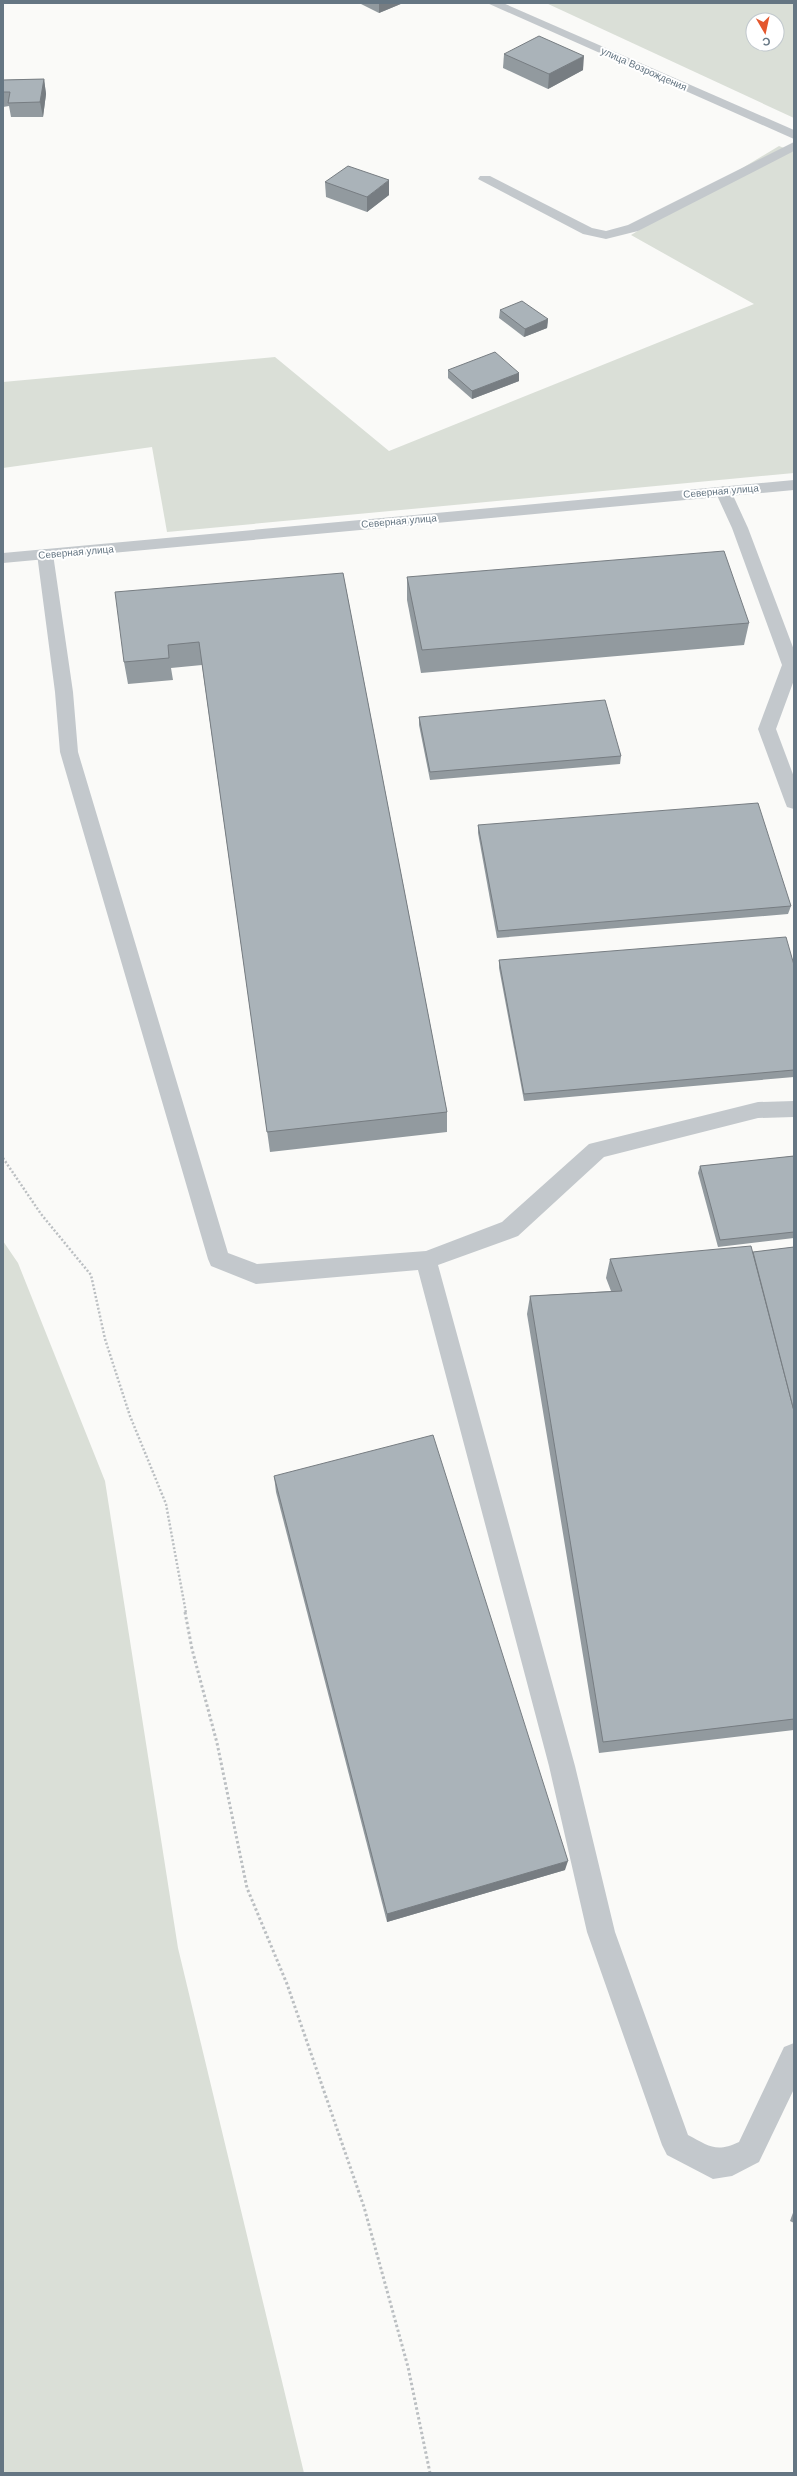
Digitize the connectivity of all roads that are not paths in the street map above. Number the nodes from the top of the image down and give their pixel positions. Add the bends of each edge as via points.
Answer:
1 (493, 3) edge
2 (794, 134) edge
3 (794, 146) edge
4 (485, 179) dead end
5 (794, 485) edge
6 (723, 491) junction
7 (45, 554) junction
8 (3, 558) edge
9 (794, 802) edge
10 (794, 1109) edge
11 (426, 1260) junction
12 (794, 2057) edge

1 - 2 street, улица Возрождения
3 - 4 street via 633,228 606,235 588,231
5 - 6 street, Северная улица
6 - 7 street, Северная улица
6 - 9 street via 740,528 791,665 768,729
7 - 8 street, Северная улица
7 - 11 street via 64,692 69,752 219,1259 256,1274
10 - 11 street via 758,1110 597,1150 510,1229
11 - 12 street via 562,1766 601,1932 677,2145 713,2164 732,2161 749,2152

